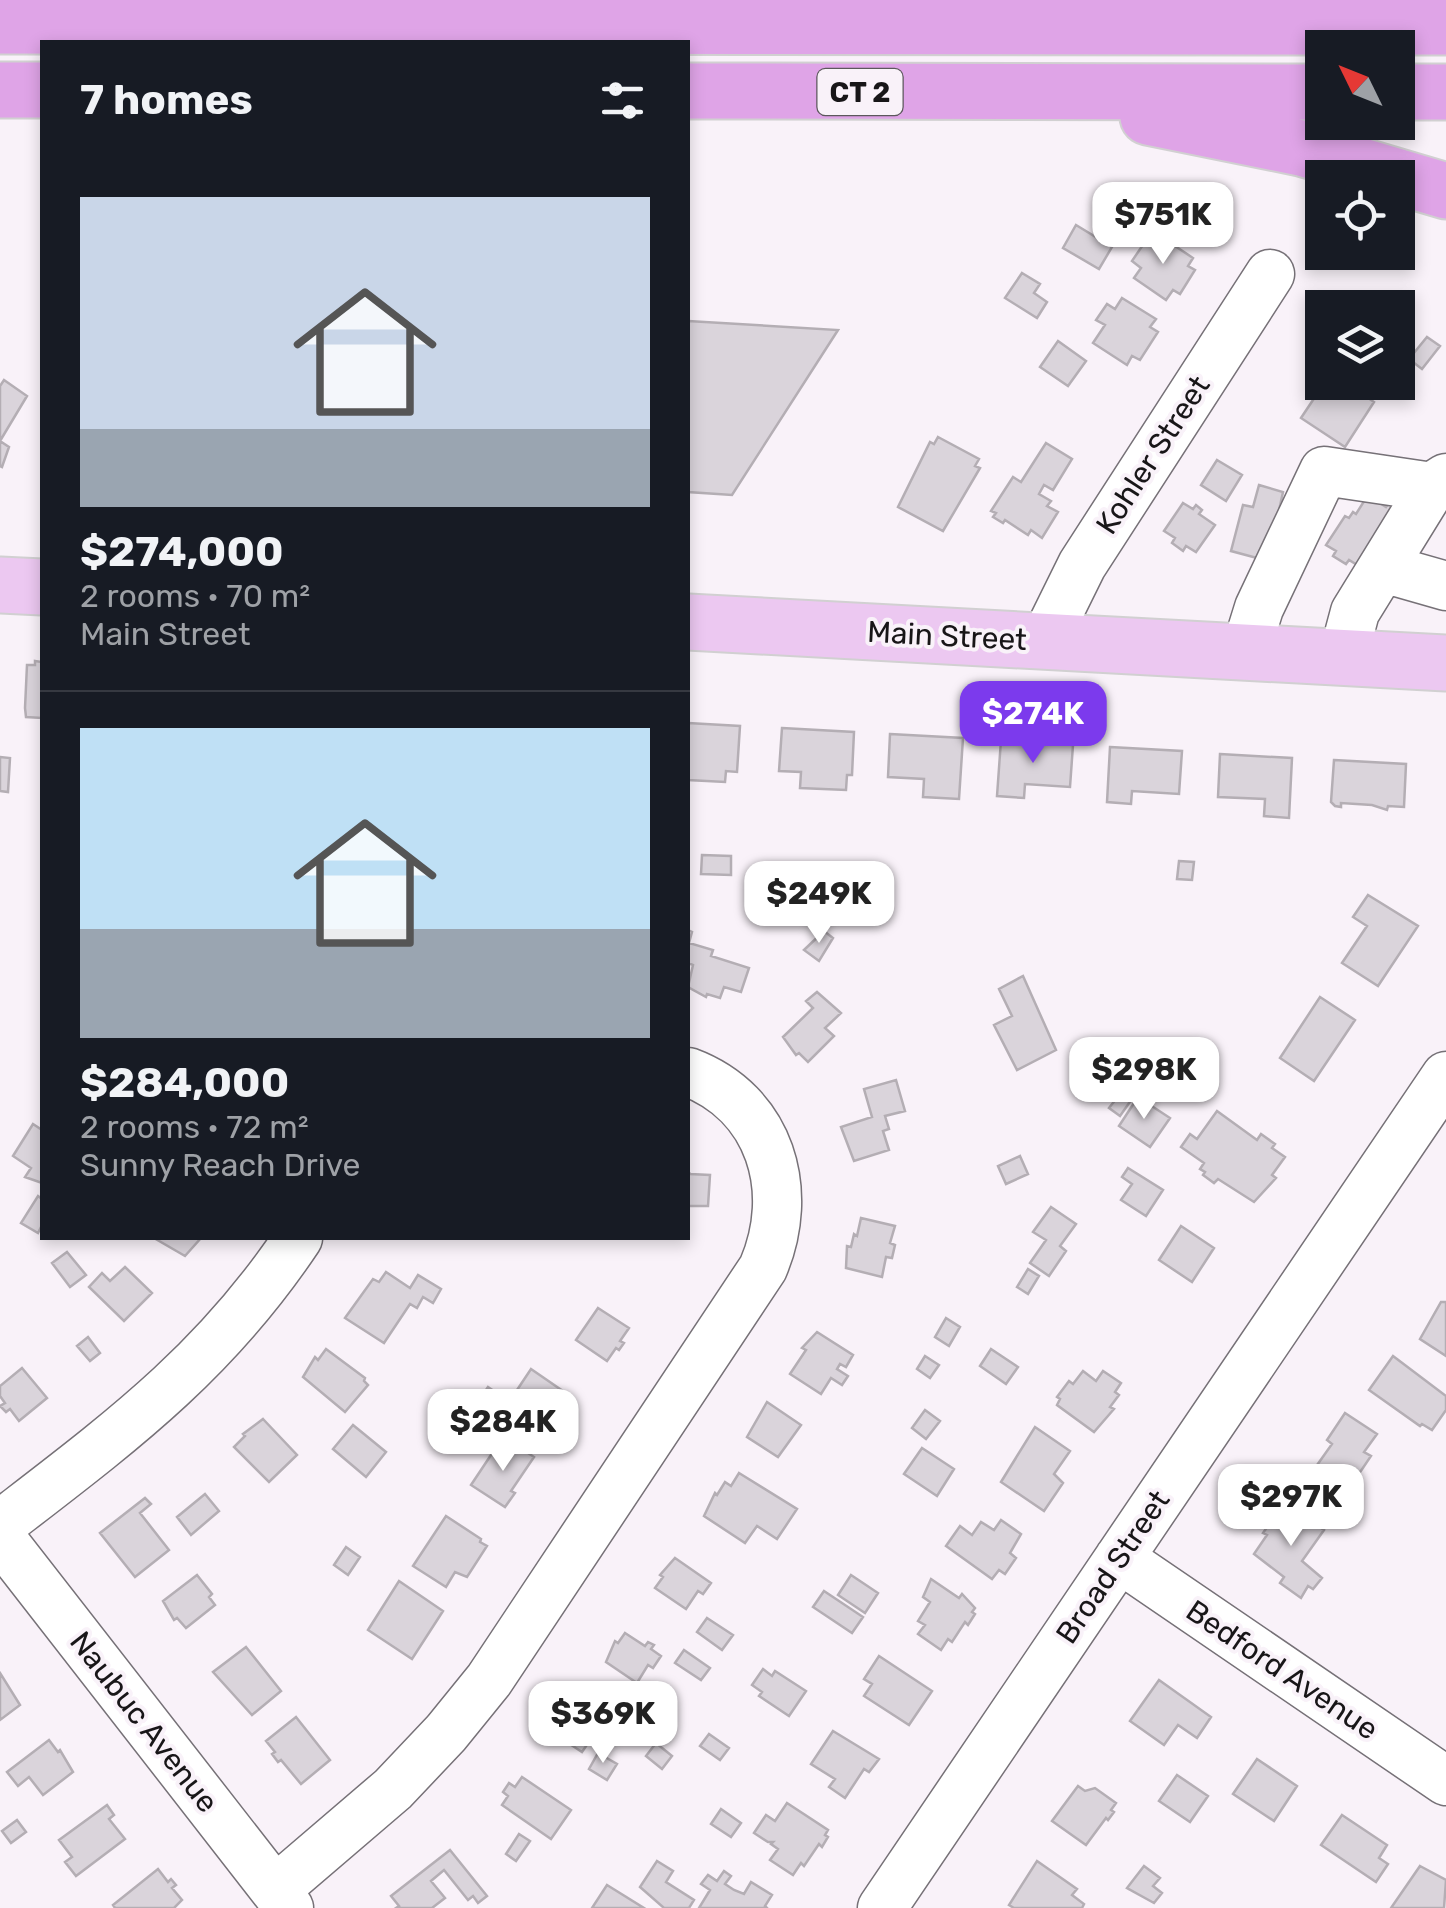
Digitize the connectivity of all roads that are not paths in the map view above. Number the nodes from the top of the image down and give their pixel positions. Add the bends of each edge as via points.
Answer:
1 (1010, 0) edge
2 (0, 26) edge
3 (884, 27) junction
4 (1446, 27) edge
5 (0, 90) edge
6 (40, 90) edge
7 (690, 91) edge
8 (1032, 92) junction
9 (1305, 92) edge
10 (1415, 92) edge
11 (1446, 92) edge
12 (1446, 191) edge
13 (1270, 274) dead end
14 (1439, 482) edge
15 (1382, 568) junction
16 (0, 585) edge
17 (1446, 586) edge
18 (40, 588) edge
19 (690, 622) edge
20 (1044, 642) junction
21 (1245, 653) junction
22 (1343, 658) junction
23 (1446, 663) edge
24 (690, 1073) edge
25 (1446, 1076) edge
26 (297, 1240) edge
27 (0, 1525) edge
28 (0, 1536) edge
29 (1119, 1558) junction
30 (1446, 1781) edge
31 (282, 1899) edge
32 (882, 1908) edge

1 - 3 highway
2 - 3 highway, CT 2
3 - 4 highway, CT 2
5 - 6 highway
7 - 8 highway, CT 2
8 - 9 highway, CT 2
8 - 12 highway via 1301,148
10 - 11 highway
13 - 20 street, Kohler Street via 1082,566
14 - 15 street
14 - 21 street via 1324,471
15 - 17 street
15 - 22 street via 1355,612
16 - 18 main road
19 - 20 main road, Main Street
20 - 21 main road, Main Street
21 - 22 main road, Main Street
22 - 23 main road, Main Street
24 - 31 street via 740,1104 773,1158 779,1214 764,1268 489,1680 446,1733
25 - 29 street, Broad Street
26 - 27 street via 238,1320 188,1373
28 - 31 street, Naubuc Avenue
29 - 30 street, Bedford Avenue
29 - 32 street, Broad Street

